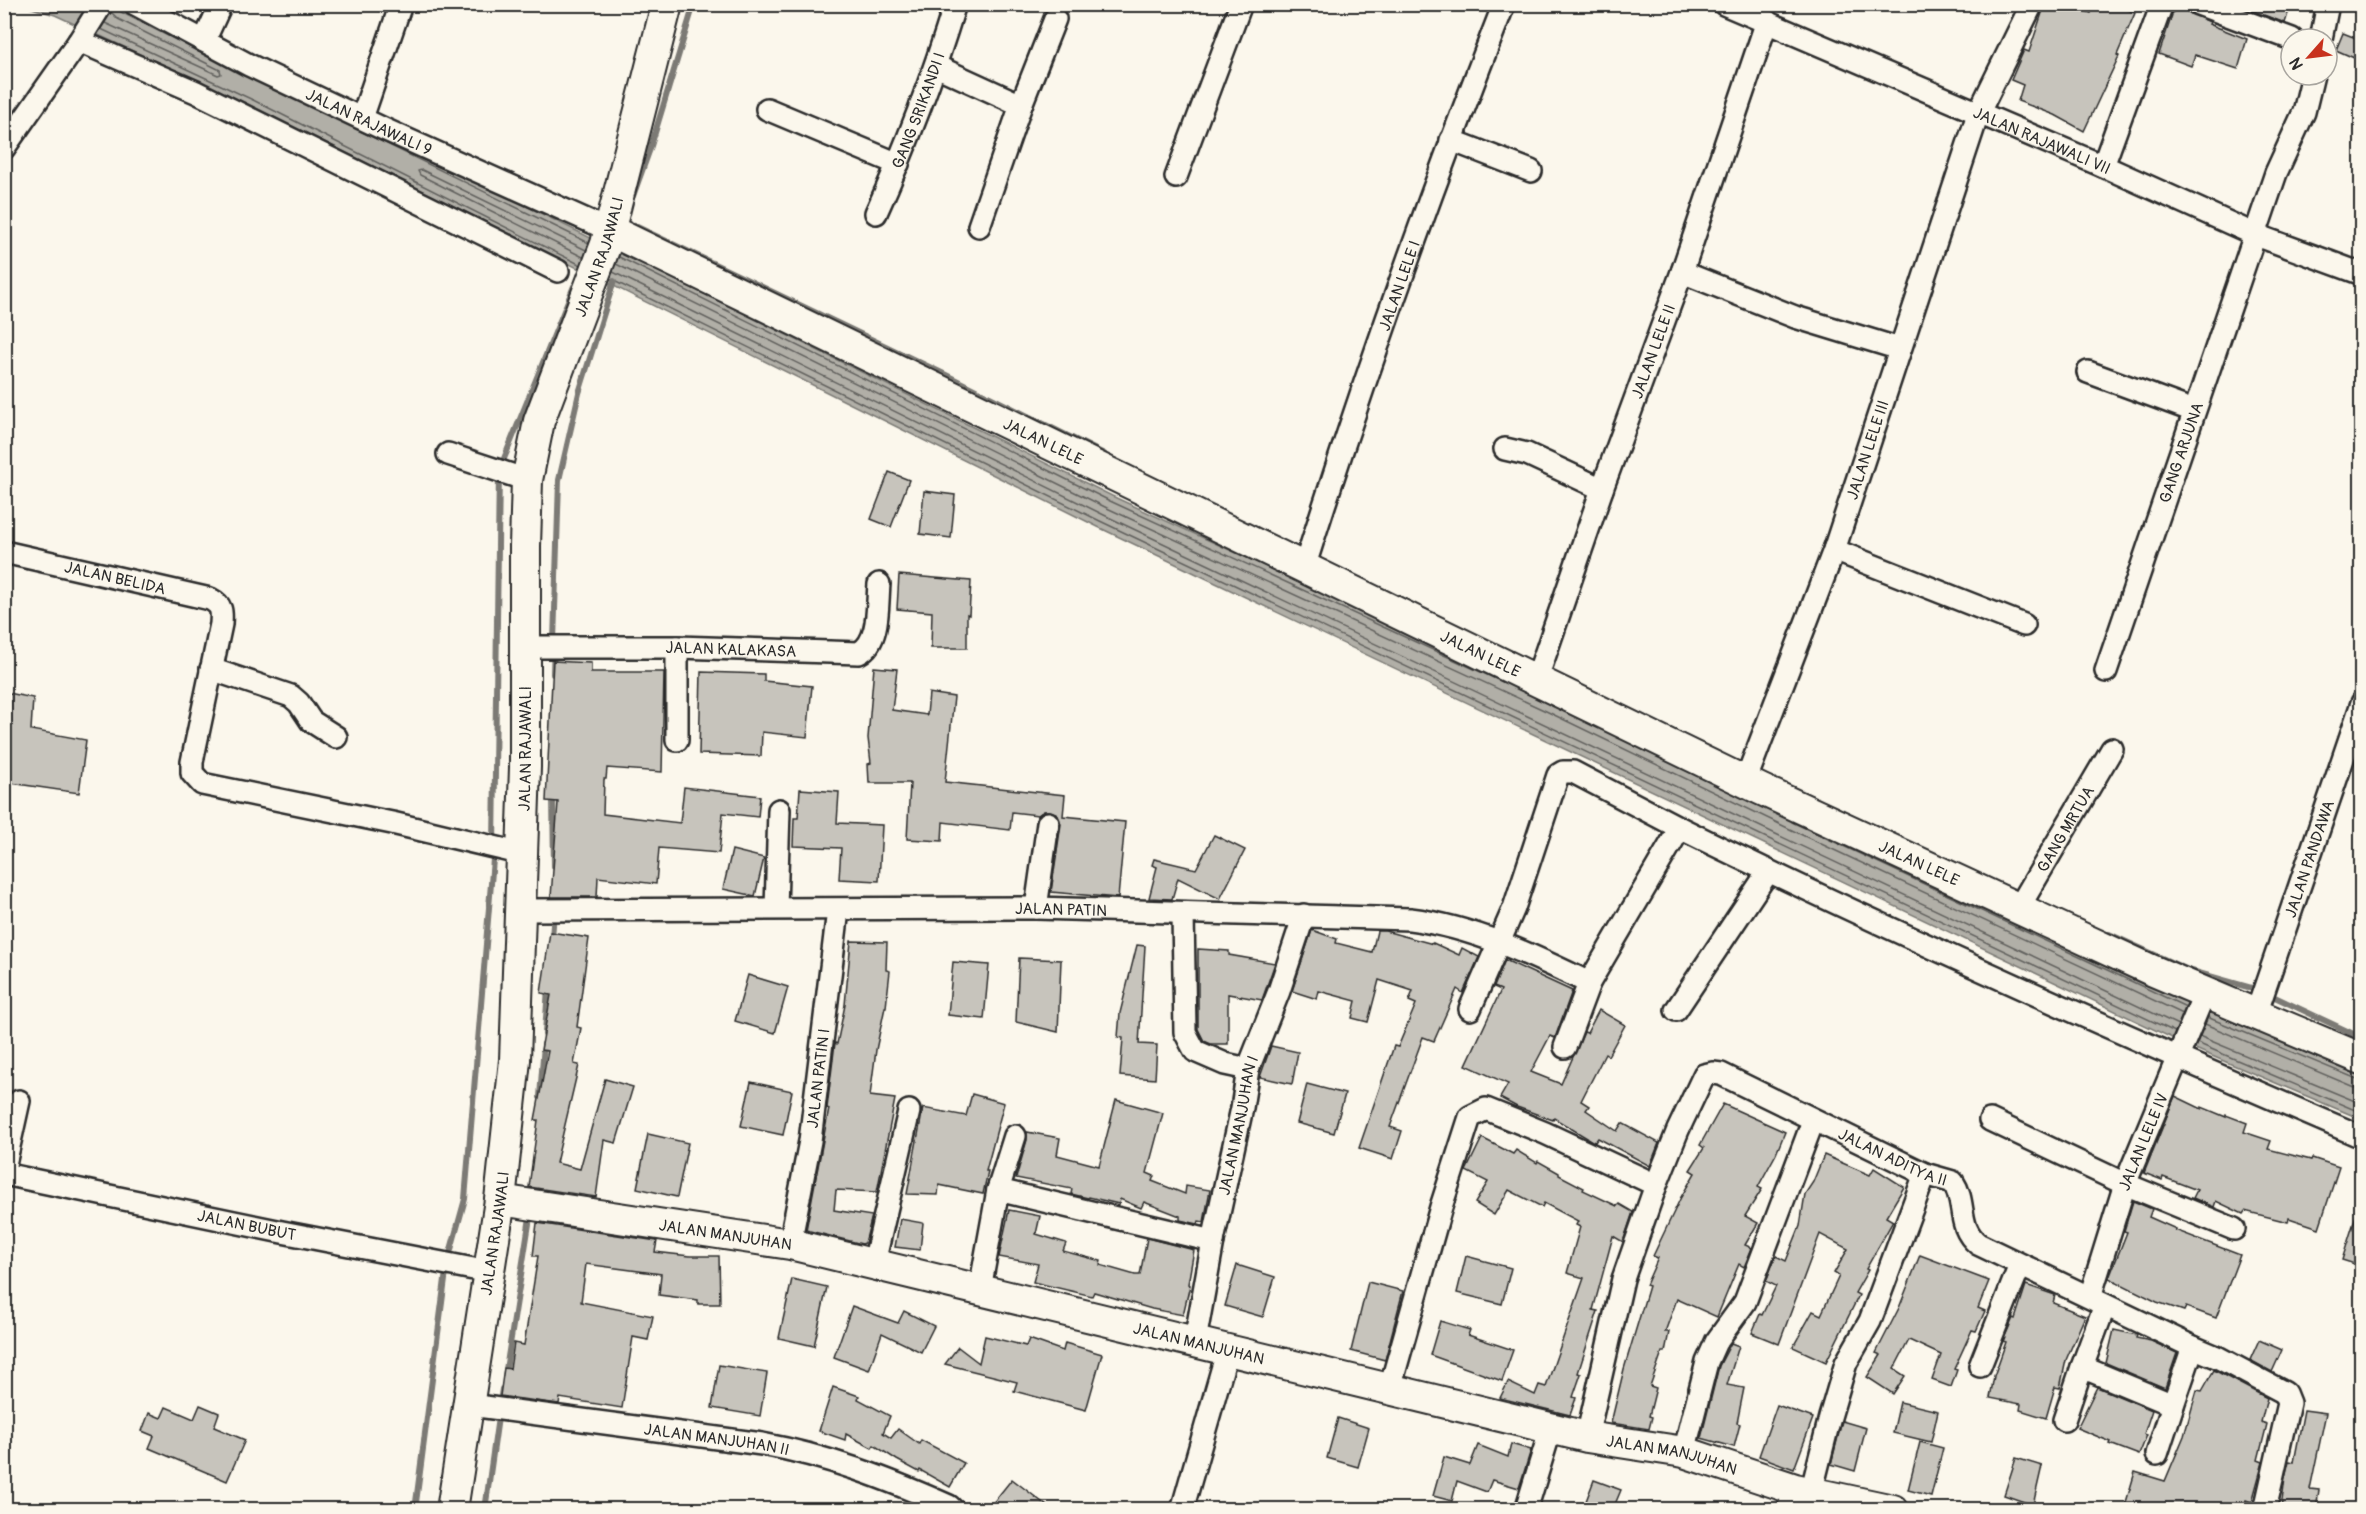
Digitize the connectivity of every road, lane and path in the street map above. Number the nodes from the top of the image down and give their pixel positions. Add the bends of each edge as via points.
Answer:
1 (102, 4) edge
2 (135, 4) edge
3 (221, 4) edge
4 (400, 4) edge
5 (667, 4) edge
6 (955, 4) edge
7 (1241, 4) edge
8 (1504, 4) edge
9 (1724, 4) edge
10 (2032, 4) edge
11 (2162, 4) edge
12 (2198, 4) edge
13 (2328, 4) edge
14 (1762, 15) edge
15 (1055, 19) dead end
16 (2323, 27) edge
17 (2279, 34) edge
18 (83, 35) junction
19 (204, 41) junction
20 (936, 66) junction
21 (2310, 87) edge
22 (1021, 105) junction
23 (766, 109) dead end
24 (1978, 114) junction
25 (362, 118) junction
26 (1451, 140) junction
27 (4, 148) edge
28 (898, 164) junction
29 (2103, 166) junction
30 (1531, 171) dead end
31 (1176, 177) dead end
32 (876, 213) dead end
33 (979, 226) dead end
34 (2256, 235) junction
35 (608, 237) junction
36 (558, 271) dead end
37 (1682, 272) junction
38 (2361, 274) edge
39 (1900, 349) junction
40 (2088, 372) dead end
41 (2194, 411) junction
42 (1505, 449) dead end
43 (448, 454) dead end
44 (527, 480) junction
45 (1602, 489) junction
46 (1834, 550) junction
47 (4, 552) edge
48 (1304, 568) junction
49 (879, 584) dead end
50 (2024, 625) dead end
51 (525, 647) junction
52 (677, 647) junction
53 (212, 669) junction
54 (2106, 671) dead end
55 (1536, 681) junction
56 (2361, 704) edge
57 (336, 737) dead end
58 (678, 740) dead end
59 (2112, 749) dead end
60 (1745, 782) junction
61 (779, 810) dead end
62 (1048, 823) dead end
63 (1680, 828) junction
64 (523, 854) junction
65 (1768, 872) junction
66 (776, 908) junction
67 (1036, 908) junction
68 (2018, 909) junction
69 (521, 910) junction
70 (838, 910) junction
71 (1183, 914) junction
72 (1304, 915) junction
73 (1499, 943) junction
74 (1589, 983) junction
75 (2202, 999) junction
76 (1470, 1009) dead end
77 (1676, 1010) dead end
78 (2256, 1014) junction
79 (1565, 1047) dead end
80 (2180, 1050) junction
81 (2361, 1059) edge
82 (1248, 1069) junction
83 (20, 1101) dead end
84 (909, 1111) dead end
85 (1990, 1120) dead end
86 (1813, 1121) junction
87 (1015, 1136) dead end
88 (2361, 1137) edge
89 (4, 1168) edge
90 (4, 1174) edge
91 (1925, 1174) junction
92 (2125, 1184) junction
93 (1656, 1185) junction
94 (998, 1190) junction
95 (500, 1200) junction
96 (2234, 1229) dead end
97 (1213, 1241) junction
98 (790, 1244) junction
99 (874, 1263) junction
100 (2020, 1265) junction
101 (489, 1272) junction
102 (980, 1289) junction
103 (2098, 1301) junction
104 (1195, 1341) junction
105 (2193, 1347) junction
106 (1228, 1349) junction
107 (1980, 1366) dead end
108 (2082, 1367) junction
109 (1390, 1388) junction
110 (470, 1405) junction
111 (2173, 1405) junction
112 (2064, 1420) dead end
113 (1551, 1428) junction
114 (1587, 1437) junction
115 (1684, 1452) junction
116 (2157, 1454) dead end
117 (1798, 1497) edge
118 (452, 1509) edge
119 (953, 1509) edge
120 (1182, 1509) edge
121 (1526, 1509) edge
122 (1893, 1509) edge
123 (2265, 1509) edge

1 - 18 street
2 - 19 street, JALAN RAJAWALI 9
3 - 19 street
4 - 25 street
5 - 35 main road, JALAN RAJAWALI
6 - 20 street, GANG SRIKANDI I
7 - 31 street
8 - 26 street, JALAN LELE I
9 - 14 street, JALAN RAJAWALI VII
10 - 24 street, JALAN LELE III
11 - 29 street
12 - 17 street
13 - 16 street
14 - 24 street, JALAN RAJAWALI VII
14 - 37 street, JALAN LELE II
15 - 22 street
18 - 27 street
18 - 36 street
19 - 25 street, JALAN RAJAWALI 9
20 - 22 street
20 - 28 street, GANG SRIKANDI I
21 - 34 street, GANG ARJUNA
22 - 33 street
23 - 28 street
24 - 29 street, JALAN RAJAWALI VII
24 - 39 street, JALAN LELE III
25 - 35 street, JALAN RAJAWALI 9
26 - 30 street
26 - 48 street, JALAN LELE I
28 - 32 street, GANG SRIKANDI I
29 - 34 street, JALAN RAJAWALI VII
34 - 38 street, JALAN RAJAWALI VII
34 - 41 street, GANG ARJUNA
35 - 44 main road, JALAN RAJAWALI via 539,421
35 - 48 main road, JALAN LELE
37 - 39 street via 1795,317
37 - 45 street, JALAN LELE II
39 - 46 street, JALAN LELE III
40 - 41 street
41 - 54 street, GANG ARJUNA
42 - 45 street via 1527,454
43 - 44 street
44 - 51 main road, JALAN RAJAWALI
45 - 55 street, JALAN LELE II
46 - 50 street
46 - 60 street, JALAN LELE III
47 - 53 street, JALAN BELIDA via 218,603 222,611
48 - 55 main road, JALAN LELE
49 - 52 street, JALAN KALAKASA via 871,643 859,653
51 - 52 street, JALAN KALAKASA
51 - 64 main road, JALAN RAJAWALI
52 - 58 street
53 - 57 street via 291,696 311,721
53 - 64 street via 191,768 202,784
55 - 60 main road, JALAN LELE
56 - 78 street, JALAN PANDAWA
59 - 68 street, GANG MRTUA
60 - 68 main road, JALAN LELE
61 - 66 street
62 - 67 street
63 - 65 street
63 - 73 street via 1573,772 1558,775
63 - 74 street
64 - 69 main road, JALAN RAJAWALI
65 - 77 street
65 - 80 street
66 - 69 street, JALAN PATIN
66 - 70 street, JALAN PATIN
67 - 70 street, JALAN PATIN
67 - 71 street, JALAN PATIN
68 - 75 main road, JALAN LELE via 2149,969
69 - 95 main road, JALAN RAJAWALI via 515,1060
70 - 98 street, JALAN PATIN I via 810,1141
71 - 72 street, JALAN PATIN
71 - 82 street via 1185,1032 1195,1051
72 - 73 street, JALAN PATIN via 1439,923
72 - 82 street, JALAN MANJUHAN I
73 - 74 street, JALAN PATIN
73 - 76 street
74 - 79 street
75 - 78 main road, JALAN LELE
75 - 80 street, JALAN LELE IV
78 - 81 main road, JALAN LELE
80 - 88 street
80 - 92 street, JALAN LELE IV
82 - 97 street, JALAN MANJUHAN I
83 - 89 street
84 - 99 street
85 - 92 street
86 - 91 street, JALAN ADITYA II
86 - 93 street, JALAN ADITYA II via 1721,1074 1704,1075
86 - 115 street via 1745,1302 1716,1342 1707,1362
87 - 94 street
90 - 101 street, JALAN BUBUT
91 - 100 street, JALAN ADITYA II via 1953,1182 1969,1237
91 - 117 street via 1870,1321 1846,1363 1830,1417
92 - 96 street
92 - 103 street, JALAN LELE IV
93 - 109 street via 1486,1109 1476,1112 1466,1126
93 - 114 street, JALAN ADITYA II via 1623,1279
94 - 97 street
94 - 102 street
95 - 98 main road, JALAN MANJUHAN
95 - 101 main road, JALAN RAJAWALI
97 - 104 street, JALAN MANJUHAN I
98 - 99 main road, JALAN MANJUHAN
99 - 102 main road, JALAN MANJUHAN
100 - 103 street, JALAN ADITYA II
100 - 107 street
101 - 110 main road, JALAN RAJAWALI
102 - 104 main road, JALAN MANJUHAN
103 - 105 street, JALAN ADITYA II
103 - 108 street, JALAN LELE IV
104 - 106 main road, JALAN MANJUHAN
105 - 111 street
105 - 123 street, JALAN ADITYA II via 2288,1397
106 - 109 main road, JALAN MANJUHAN
106 - 120 street
108 - 111 street
108 - 112 street
109 - 113 main road, JALAN MANJUHAN
110 - 118 main road, JALAN RAJAWALI
110 - 119 street, JALAN MANJUHAN II via 806,1452 899,1484
111 - 116 street
113 - 114 main road, JALAN MANJUHAN
113 - 121 street
114 - 115 main road, JALAN MANJUHAN
115 - 117 main road, JALAN MANJUHAN
117 - 122 main road, JALAN MANJUHAN

